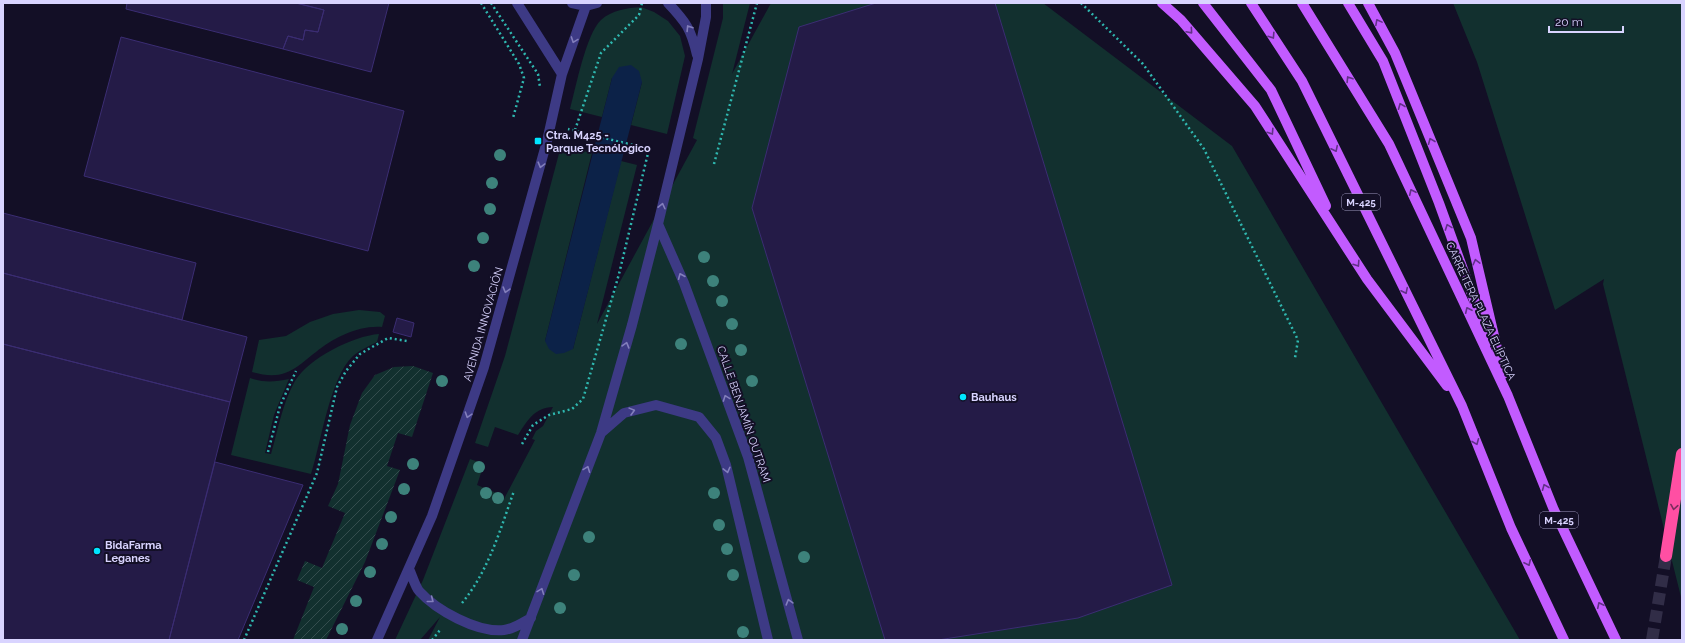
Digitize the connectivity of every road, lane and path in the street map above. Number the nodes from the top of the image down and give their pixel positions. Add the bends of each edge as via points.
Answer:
1 (481, 3) edge
2 (491, 3) edge
3 (517, 3) edge
4 (572, 3) edge
5 (597, 3) edge
6 (642, 3) edge
7 (668, 3) edge
8 (706, 3) edge
9 (757, 3) edge
10 (1081, 3) edge
11 (1162, 3) edge
12 (1203, 3) edge
13 (1251, 3) edge
14 (1302, 3) edge
15 (1348, 3) edge
16 (1368, 3) edge
17 (587, 5) edge
18 (698, 58) junction
19 (562, 74) junction
20 (539, 94) dead end
21 (513, 118) dead end
22 (714, 164) dead end
23 (658, 224) junction
24 (1343, 241) junction
25 (407, 341) dead end
26 (1296, 358) dead end
27 (296, 371) dead end
28 (1508, 396) junction
29 (1462, 406) junction
30 (601, 433) junction
31 (522, 444) dead end
32 (268, 452) dead end
33 (1682, 454) edge
34 (514, 491) dead end
35 (1666, 556) tunnel mouth
36 (409, 569) junction
37 (451, 616) junction
38 (531, 618) junction
39 (244, 640) edge
40 (377, 640) edge
41 (432, 640) edge
42 (522, 640) edge
43 (768, 640) edge
44 (798, 640) edge
45 (1564, 640) edge
46 (1616, 640) edge

1 - 21 path via 519,64 524,78
2 - 20 path via 538,74
3 - 19 street
4 - 17 street
5 - 17 street
6 - 31 path via 639,15 601,53 575,130 649,149 619,274 583,399 572,409 548,415 532,425
18 -> 7 street via 692,33 682,17
8 - 18 street via 706,17
9 - 22 path
10 - 26 path via 1143,64 1204,149 1298,340
11 -> 24 main road via 1181,20 1255,106
12 - 24 main road via 1271,90
13 -> 29 main road, M-425 via 1302,81
28 -> 14 main road, CARRETERA PLAZA ELÍPTICA via 1389,144
28 -> 15 main road via 1439,203 1383,61
28 -> 16 main road, M-425 via 1470,238 1395,53
17 -> 19 street, AVENIDA INNOVACIÓN
23 -> 18 street
19 -> 36 street, AVENIDA INNOVACIÓN via 551,127 484,367 456,451
30 -> 23 street
44 -> 23 street, CALLE BENJAMÍN OUTRAM via 748,457 684,283
24 -> 29 main road via 1366,278
25 - 39 path via 388,338 360,354 340,381 317,473
27 - 32 path via 280,406
46 -> 28 main road, CARRETERA PLAZA ELÍPTICA / M-425 via 1554,510
29 -> 45 main road, M-425 via 1511,528
38 -> 30 street
30 -> 43 street via 624,413 656,405 698,417 716,438 726,465
33 -> 35 highway
34 - 37 path via 493,551 470,593
36 -> 37 street via 419,590
36 - 40 street, AVENIDA INNOVACIÓN
37 - 38 street via 482,628 502,630 514,628
37 - 41 path
38 - 42 street

